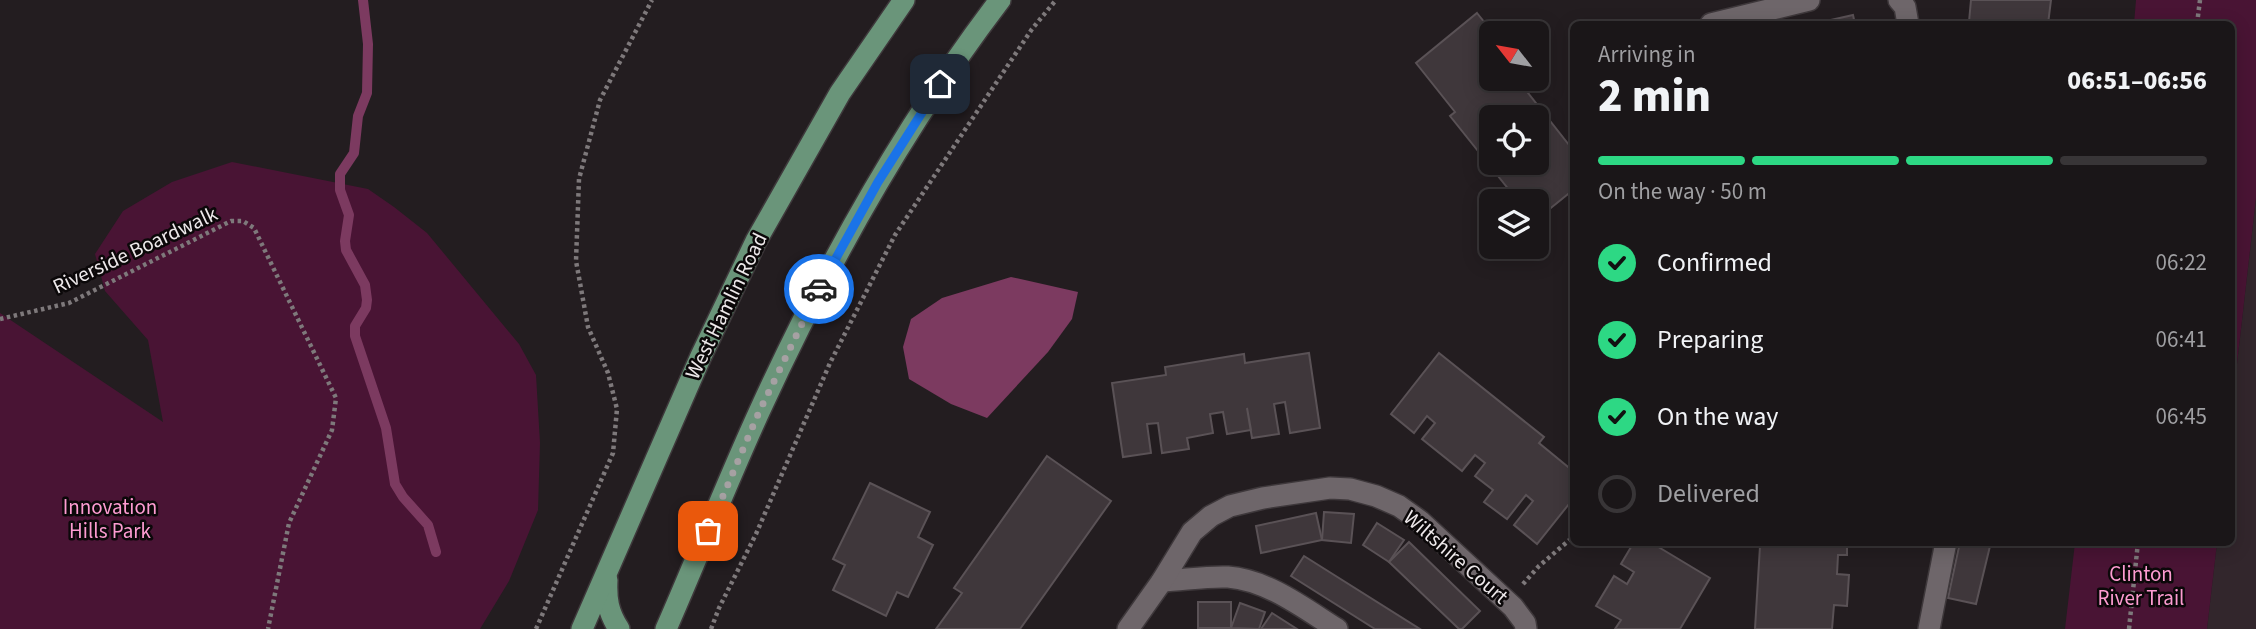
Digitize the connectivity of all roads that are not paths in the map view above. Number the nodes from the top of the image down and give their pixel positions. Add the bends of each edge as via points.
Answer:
1 (904, 0) edge
2 (1808, 0) edge
3 (1899, 0) edge
4 (999, 1) edge
5 (1723, 21) edge
6 (1908, 21) edge
7 (1945, 546) edge
8 (607, 571) junction
9 (1162, 581) junction
10 (669, 628) edge
11 (582, 629) edge
12 (619, 629) edge
13 (1128, 629) edge
14 (1337, 629) edge
15 (1526, 629) edge
16 (1929, 629) edge

1 - 8 main road, West Hamlin Road via 840,93 756,241
2 - 5 street
3 - 6 street
4 - 10 main road via 884,172 825,277 759,412
7 - 16 street
8 - 11 main road, West Hamlin Road
8 - 12 main road via 606,602
9 - 13 street, Wiltshire Court
9 - 14 street via 1230,577 1252,582
9 - 15 street, Wiltshire Court via 1192,532 1230,506 1330,488 1350,489 1399,506 1420,521 1506,601

